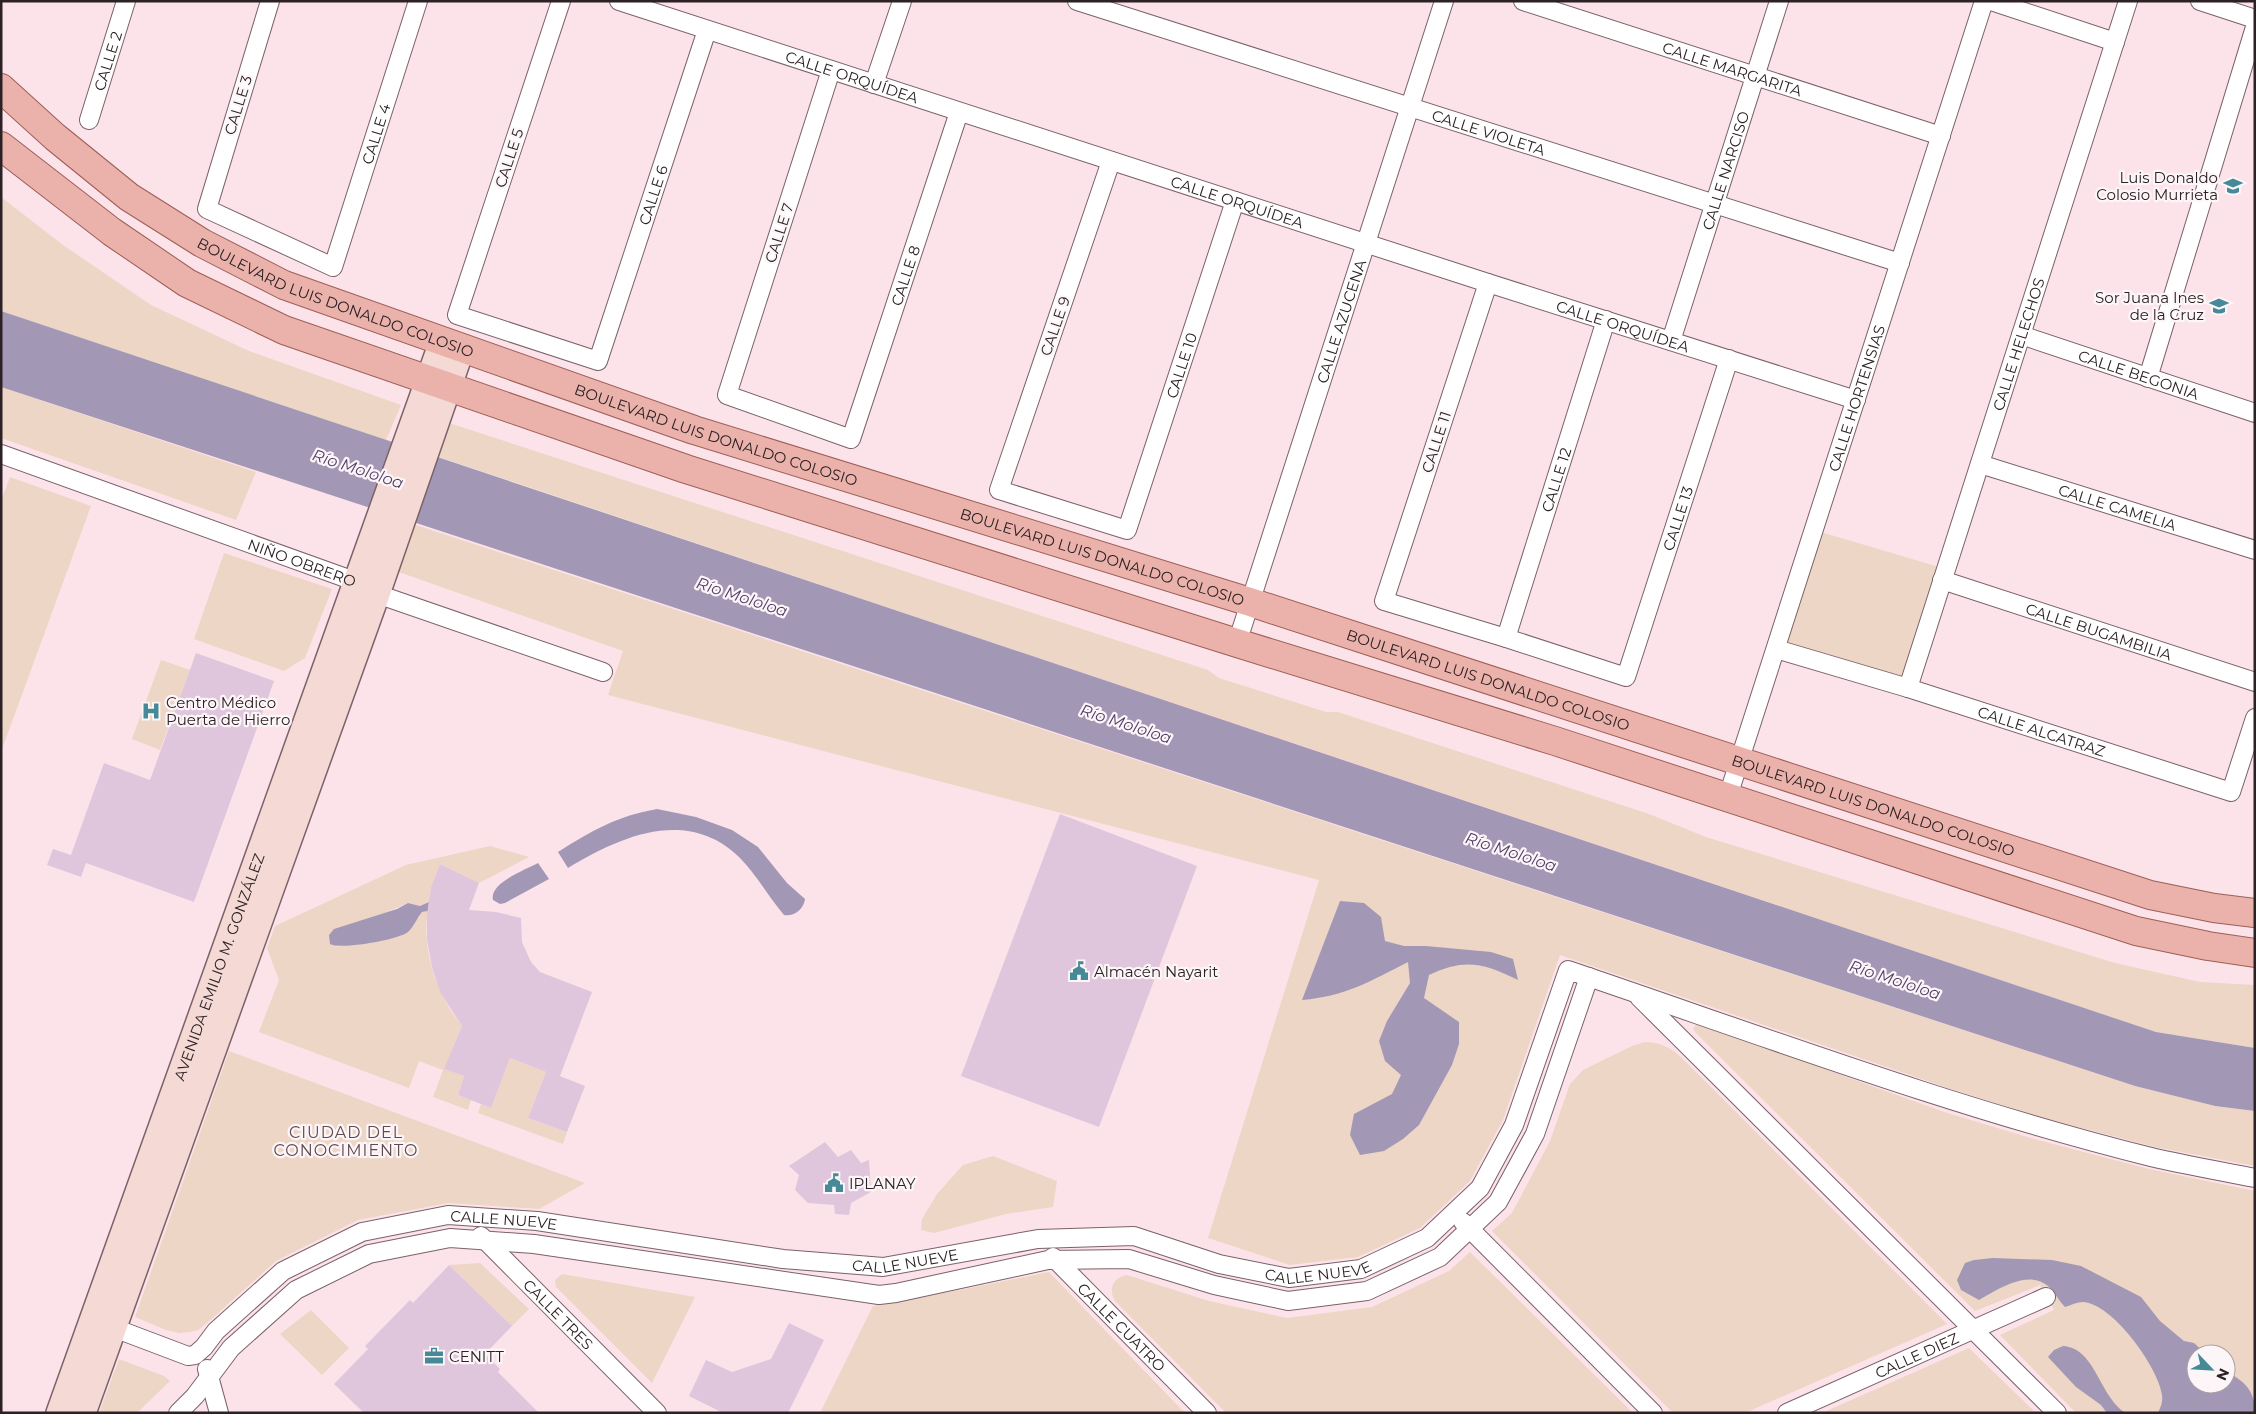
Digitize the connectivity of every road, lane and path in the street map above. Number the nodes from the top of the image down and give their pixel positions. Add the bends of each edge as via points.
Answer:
1 (126, 1) edge
2 (270, 1) edge
3 (418, 1) edge
4 (561, 1) edge
5 (619, 1) edge
6 (902, 1) edge
7 (1077, 1) edge
8 (1444, 1) edge
9 (1523, 1) edge
10 (1779, 1) edge
11 (1984, 1) edge
12 (1990, 1) edge
13 (2128, 1) edge
14 (2200, 1) edge
15 (2255, 19) edge
16 (2255, 27) edge
17 (707, 30) junction
18 (2115, 42) junction
19 (832, 70) junction
20 (1755, 76) junction
21 (874, 84) junction
22 (1, 88) edge
23 (1410, 107) junction
24 (959, 112) junction
25 (89, 120) dead end
26 (1941, 136) junction
27 (1, 146) edge
28 (1111, 161) junction
29 (1234, 201) junction
30 (1714, 204) junction
31 (1366, 243) junction
32 (1900, 263) junction
33 (333, 267) joint
34 (1488, 283) junction
35 (1606, 320) junction
36 (2021, 335) junction
37 (1671, 341) junction
38 (452, 345) junction
39 (1729, 359) junction
40 (598, 361) joint
41 (2148, 378) junction
42 (439, 384) junction
43 (1856, 400) junction
44 (2255, 413) edge
45 (851, 438) joint
46 (1, 454) edge
47 (1980, 464) junction
48 (1127, 530) joint
49 (2255, 550) edge
50 (1942, 580) junction
51 (367, 588) junction
52 (1250, 602) junction
53 (1506, 638) junction
54 (1237, 643) junction
55 (1776, 649) junction
56 (603, 672) dead end
57 (2255, 682) edge
58 (1908, 688) junction
59 (2255, 718) edge
60 (1555, 741) junction
61 (1740, 761) junction
62 (1728, 796) junction
63 (2255, 913) edge
64 (2255, 953) edge
65 (1589, 977) junction
66 (1636, 993) junction
67 (2255, 1178) edge
68 (1454, 1213) junction
69 (460, 1216) junction
70 (1470, 1229) junction
71 (134, 1238) junction
72 (1038, 1239) junction
73 (485, 1240) junction
74 (1057, 1261) junction
75 (2046, 1297) dead end
76 (114, 1328) junction
77 (1973, 1329) junction
78 (201, 1350) junction
79 (209, 1377) junction
80 (58, 1413) edge
81 (83, 1413) edge
82 (178, 1413) edge
83 (219, 1413) edge
84 (657, 1413) edge
85 (1208, 1413) edge
86 (1653, 1413) edge
87 (1787, 1413) edge
88 (2057, 1413) edge

1 - 25 street, CALLE 2
2 - 33 street, CALLE 3 via 207,209
3 - 33 street, CALLE 4
4 - 40 street, CALLE 5 via 457,315
5 - 17 street, CALLE ORQUÍDEA
6 - 21 street
7 - 23 street, CALLE VIOLETA
8 - 23 street, CALLE AZUCENA
9 - 20 street, CALLE MARGARITA
10 - 20 street, CALLE NARCISO
11 - 26 street, CALLE HORTENSIAS
12 - 18 street
13 - 18 street, CALLE HELECHOS
14 - 15 street
16 - 41 street
17 - 19 street, CALLE ORQUÍDEA
17 - 40 street, CALLE 6
18 - 36 street, CALLE HELECHOS
19 - 21 street, CALLE ORQUÍDEA
19 - 45 street, CALLE 7 via 727,395
20 - 26 street, CALLE MARGARITA
20 - 30 street, CALLE NARCISO
21 - 24 street, CALLE ORQUÍDEA
22 - 38 main road, BOULEVARD LUIS DONALDO COLOSIO via 129,197 202,243 284,285
23 - 30 street, CALLE VIOLETA
23 - 31 street, CALLE AZUCENA
24 - 28 street, CALLE ORQUÍDEA
24 - 45 street, CALLE 8
26 - 32 street, CALLE HORTENSIAS
27 - 42 main road via 112,232 187,283 284,330
28 - 29 street, CALLE ORQUÍDEA
28 - 48 street, CALLE 9 via 999,490
29 - 31 street, CALLE ORQUÍDEA
29 - 48 street, CALLE 10
30 - 32 street, CALLE VIOLETA
30 - 37 street, CALLE NARCISO
31 - 34 street, CALLE ORQUÍDEA
31 - 52 street, CALLE AZUCENA
32 - 43 street, CALLE HORTENSIAS
34 - 35 street, CALLE ORQUÍDEA
34 - 53 street, CALLE 11 via 1384,602
35 - 37 street, CALLE ORQUÍDEA
35 - 53 street, CALLE 12
36 - 41 street, CALLE BEGONIA
36 - 47 street, CALLE HELECHOS
37 - 39 street, CALLE ORQUÍDEA
38 - 42 main road, AVENIDA EMILIO M. GONZÁLEZ
38 - 52 main road, BOULEVARD LUIS DONALDO COLOSIO via 694,430
39 - 43 street, CALLE ORQUÍDEA
39 - 53 street, CALLE 13 via 1626,677
41 - 44 street, CALLE BEGONIA
42 - 51 main road, AVENIDA EMILIO M. GONZÁLEZ
42 - 54 main road via 686,469
43 - 55 street, CALLE HORTENSIAS
46 - 51 street, NIÑO OBRERO
47 - 49 street, CALLE CAMELIA
47 - 50 street, CALLE HELECHOS
50 - 57 street, CALLE BUGAMBILIA
50 - 58 street, CALLE HELECHOS
51 - 56 street, NIÑO OBRERO
51 - 71 main road, AVENIDA EMILIO M. GONZÁLEZ
52 - 54 street, CALLE AZUCENA
52 - 61 main road, BOULEVARD LUIS DONALDO COLOSIO
54 - 60 main road
55 - 58 street, CALLE ALCATRAZ
55 - 61 street, CALLE HORTENSIAS
58 - 59 street, CALLE ALCATRAZ via 2231,792
60 - 61 main road via 1583,737 1719,777
60 - 62 main road
61 - 62 street, CALLE HORTENSIAS
61 - 63 main road, BOULEVARD LUIS DONALDO COLOSIO via 2150,895
62 - 64 main road via 2136,931
65 - 66 street
65 - 68 street, CALLE NUEVE via 1568,970 1514,1125 1480,1188
65 - 70 street, CALLE NUEVE via 1535,1134 1498,1202
66 - 67 street via 2035,1125 2152,1157
66 - 77 street
68 - 70 street
68 - 72 street, CALLE NUEVE via 1427,1238 1361,1269 1289,1278 1219,1264 1134,1236
69 - 72 street, CALLE NUEVE via 537,1221 783,1259 883,1267
69 - 73 street, CALLE TRES
69 - 78 street, CALLE NUEVE via 448,1215 362,1232 283,1271 216,1331
70 - 74 street, CALLE NUEVE via 1440,1257 1367,1291 1288,1301 1214,1286 1129,1259
70 - 86 street
71 - 76 main road, AVENIDA EMILIO M. GONZÁLEZ
71 - 80 main road, AVENIDA EMILIO M. GONZÁLEZ
72 - 74 street, CALLE CUATRO
73 - 74 street, CALLE NUEVE via 534,1244 879,1295 1048,1260
73 - 79 street, CALLE NUEVE via 450,1238 370,1254 296,1290 231,1348
73 - 84 street, CALLE TRES
74 - 85 street, CALLE CUATRO
75 - 77 street, CALLE DIEZ
76 - 78 street via 188,1356
76 - 81 main road, AVENIDA EMILIO M. GONZÁLEZ
77 - 87 street, CALLE DIEZ
77 - 88 street
78 - 79 street
79 - 82 street, CALLE NUEVE
79 - 83 street

